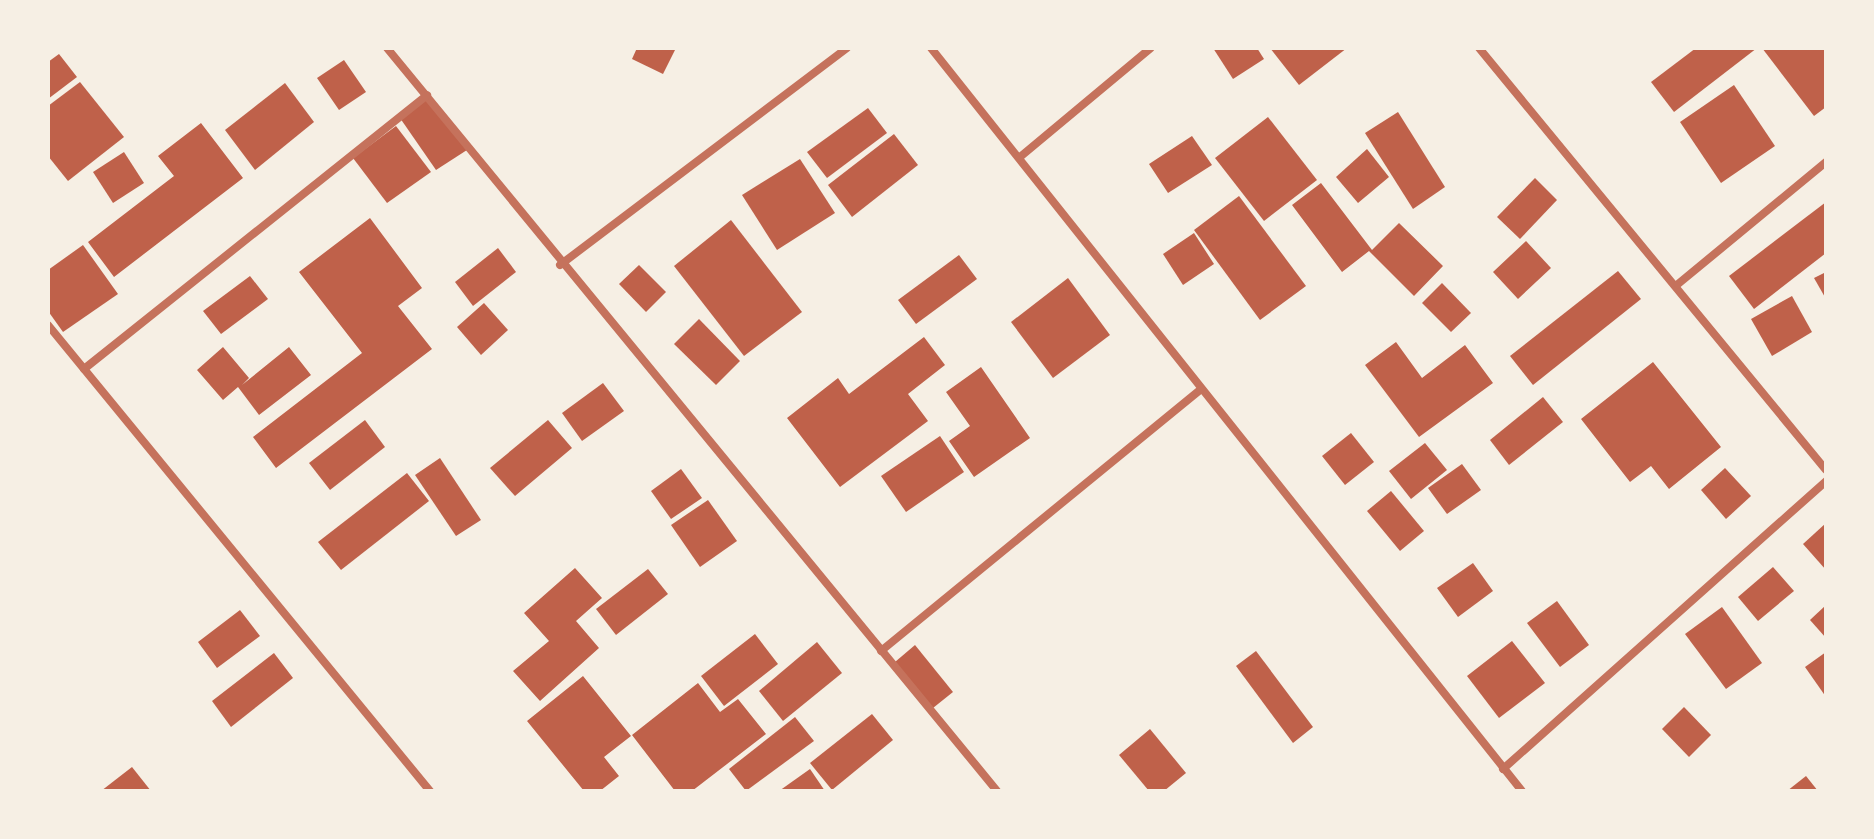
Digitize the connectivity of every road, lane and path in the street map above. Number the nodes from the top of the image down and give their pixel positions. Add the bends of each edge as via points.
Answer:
1 (387, 48) edge
2 (847, 48) edge
3 (931, 48) edge
4 (1151, 48) edge
5 (1479, 48) edge
6 (427, 95) junction
7 (1020, 157) junction
8 (1826, 162) edge
9 (560, 265) junction
10 (1678, 284) junction
11 (48, 325) edge
12 (84, 369) junction
13 (1201, 389) junction
14 (1826, 470) edge
15 (1826, 481) edge
16 (881, 651) junction
17 (1503, 769) junction
18 (430, 791) edge
19 (997, 791) edge
20 (1522, 791) edge

1 - 6 street
2 - 9 street
3 - 7 street
4 - 7 street
5 - 10 street
6 - 9 street
6 - 12 street
7 - 13 street
8 - 10 street
9 - 16 street
10 - 14 street
11 - 12 street
12 - 18 street
13 - 16 street
13 - 17 street
15 - 17 street
16 - 19 street
17 - 20 street

